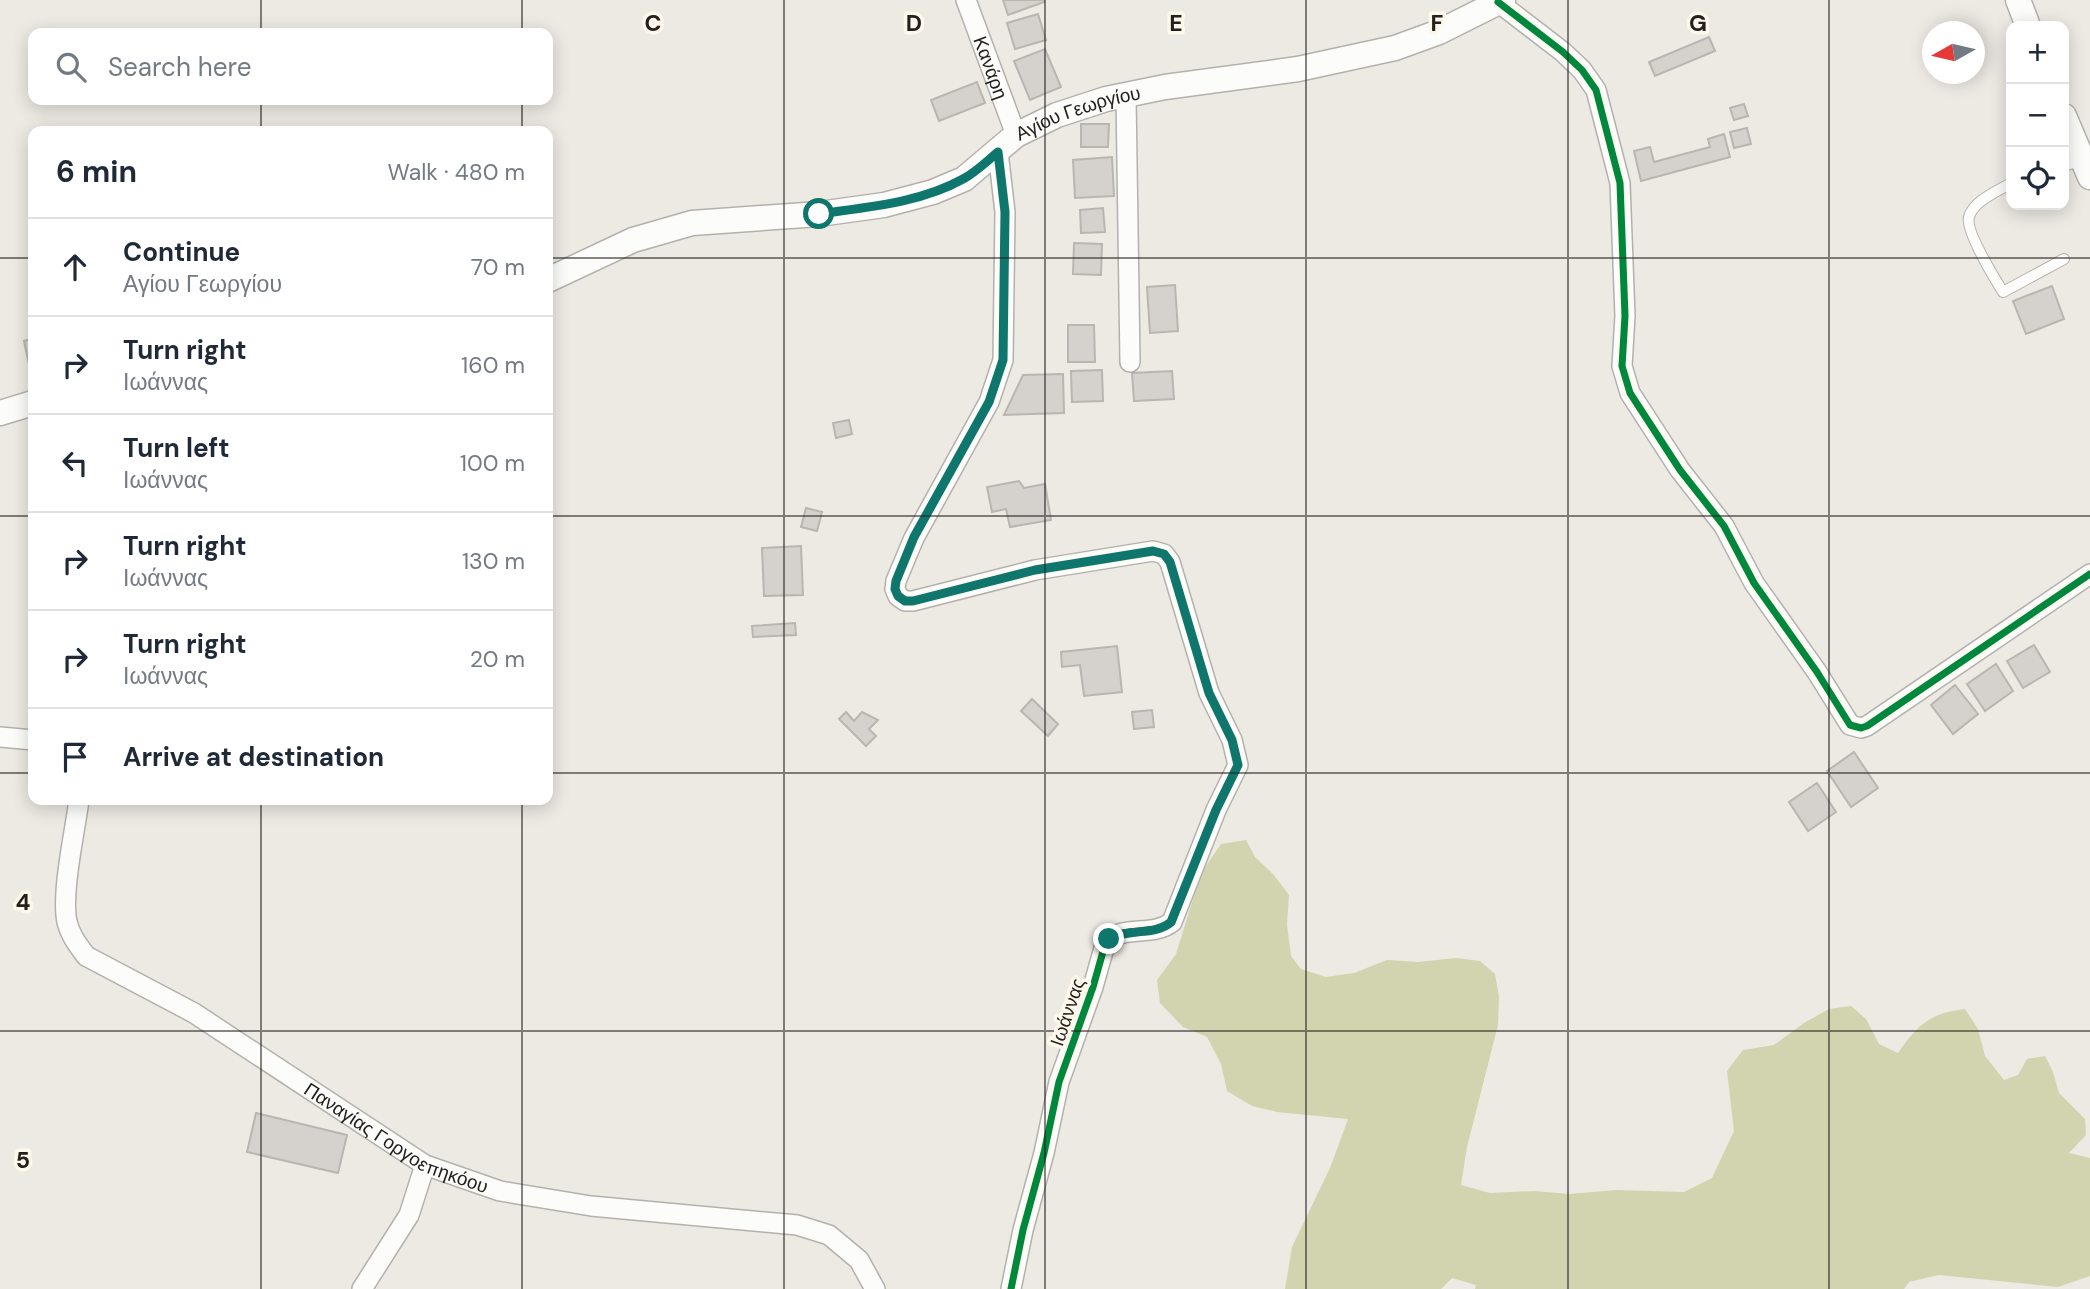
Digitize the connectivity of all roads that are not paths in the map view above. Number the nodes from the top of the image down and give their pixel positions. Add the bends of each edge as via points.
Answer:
1 (966, 0) edge
2 (2018, 0) edge
3 (1500, 1) edge
4 (2026, 21) edge
5 (1126, 96) junction
6 (1016, 135) junction
7 (2069, 135) edge
8 (998, 152) junction
9 (2078, 168) edge
10 (2006, 186) edge
11 (2064, 259) dead end
12 (553, 278) edge
13 (1130, 362) dead end
14 (28, 405) edge
15 (0, 413) edge
16 (2090, 574) edge
17 (0, 737) edge
18 (28, 740) edge
19 (78, 805) edge
20 (425, 1165) junction
21 (362, 1289) edge
22 (876, 1289) edge
23 (1011, 1289) edge

1 - 6 street, Κανάρη
2 - 4 street
3 - 5 street, Αγίου Γεωργίου via 1395,48 1337,62
3 - 16 street via 1563,52 1596,90 1620,183 1625,316 1622,366 1630,393 1680,470 1724,526 1754,583 1850,725 1867,726
5 - 6 street, Αγίου Γεωργίου via 1057,115
5 - 13 street
6 - 8 street, Αγίου Γεωργίου
7 - 9 street
8 - 12 street, Αγίου Γεωργίου via 964,179 933,192 819,214 692,223 633,240
8 - 23 street, Ιωάννας via 1005,212 1003,360 989,402 914,537 895,589 905,601 913,601 1035,570 1153,551 1164,554 1209,693 1232,740 1238,765 1171,922 1161,928 1116,935 1106,942 1059,1082
10 - 11 lane via 1977,205 1969,216 1979,250 2003,292
14 - 15 street
17 - 18 street
19 - 20 street, Παναγίας Γοργοεπηκόου via 67,922 86,956 194,1013
20 - 21 street via 409,1215
20 - 22 street, Παναγίας Γοργοεπηκόου via 500,1191 591,1206 797,1225 829,1235 859,1261

